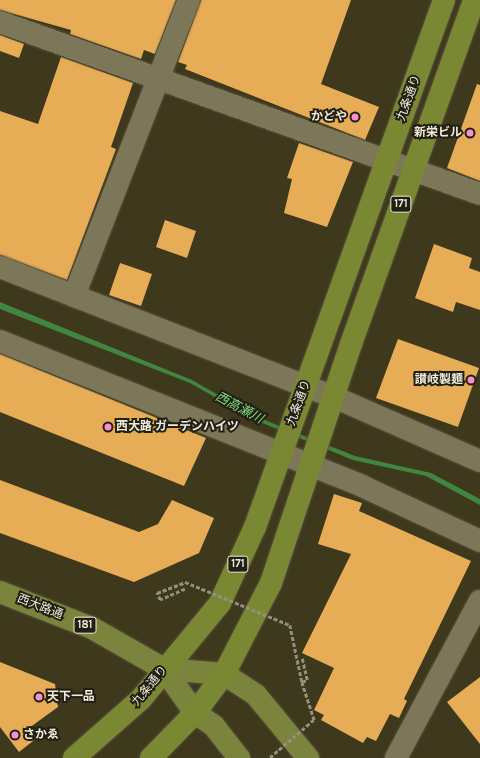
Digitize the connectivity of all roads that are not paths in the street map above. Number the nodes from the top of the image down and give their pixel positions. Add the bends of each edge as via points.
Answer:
1 (189, 0) edge
2 (444, 0) edge
3 (474, 0) edge
4 (0, 22) edge
5 (157, 81) junction
6 (387, 160) junction
7 (413, 169) junction
8 (480, 194) edge
9 (0, 266) edge
10 (74, 296) junction
11 (0, 341) edge
12 (318, 396) junction
13 (282, 449) junction
14 (314, 460) junction
15 (480, 461) edge
16 (480, 541) edge
17 (0, 592) edge
18 (480, 601) edge
19 (164, 669) junction
20 (224, 674) junction
21 (195, 713) junction
22 (74, 758) edge
23 (151, 758) edge
24 (239, 758) edge
25 (308, 758) edge
26 (396, 758) edge

1 - 5 street
2 - 6 highway, 九条通り / 171
3 - 7 highway, 九条通り / 171
4 - 5 street
5 - 6 street
5 - 10 street
6 - 7 street
6 - 12 highway, 九条通り / 171
7 - 8 street
7 - 12 highway, 九条通り / 171
9 - 10 street
10 - 12 street
11 - 13 street
12 - 13 highway, 九条通り / 171
12 - 14 highway, 九条通り / 171
12 - 15 street
13 - 14 street
13 - 19 highway, 九条通り / 171 via 255,527 220,603
14 - 16 street via 362,486
14 - 20 highway, 九条通り / 171 via 271,583
17 - 19 main road, 西大路通 / 181 via 92,628
18 - 26 street
19 - 20 main road, 西大路通 / 181
19 - 21 main road, 西大路通 / 181
19 - 22 highway, 九条通り / 171 via 141,699
20 - 21 highway, 九条通り / 171
20 - 25 main road, 西大路通 / 181 via 256,695
21 - 23 highway, 九条通り / 171
21 - 24 main road, 西大路通 / 181 via 214,726

